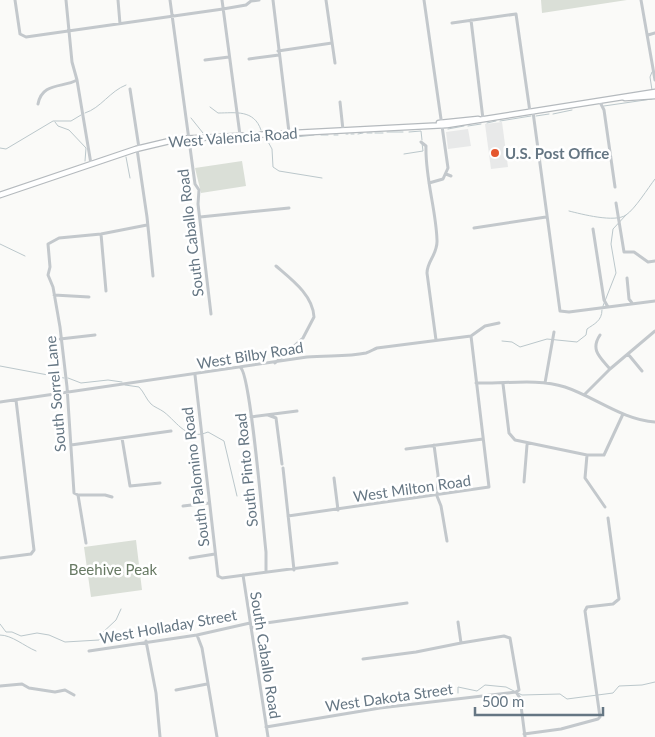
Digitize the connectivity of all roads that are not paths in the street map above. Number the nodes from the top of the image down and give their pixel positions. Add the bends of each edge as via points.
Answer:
1 (15, 0) edge
2 (66, 0) edge
3 (118, 0) edge
4 (170, 0) edge
5 (222, 0) edge
6 (259, 0) edge
7 (273, 0) edge
8 (326, 0) edge
9 (424, 0) edge
10 (641, 0) edge
11 (223, 10) junction
12 (172, 17) junction
13 (471, 20) junction
14 (452, 23) dead end
15 (120, 24) junction
16 (70, 31) junction
17 (655, 33) edge
18 (648, 35) junction
19 (332, 43) junction
20 (278, 53) junction
21 (230, 57) junction
22 (249, 58) dead end
23 (205, 60) dead end
24 (335, 63) dead end
25 (77, 80) junction
26 (655, 80) edge
27 (130, 89) dead end
28 (655, 94) edge
29 (340, 102) dead end
30 (600, 102) junction
31 (38, 104) dead end
32 (531, 112) junction
33 (481, 119) junction
34 (442, 124) junction
35 (343, 130) junction
36 (289, 132) junction
37 (240, 135) junction
38 (189, 138) junction
39 (421, 142) dead end
40 (138, 148) junction
41 (91, 164) junction
42 (451, 176) dead end
43 (446, 177) junction
44 (429, 183) junction
45 (615, 187) dead end
46 (0, 195) edge
47 (616, 203) dead end
48 (288, 208) dead end
49 (200, 217) junction
50 (546, 217) junction
51 (147, 225) junction
52 (474, 228) dead end
53 (593, 230) dead end
54 (101, 234) junction
55 (655, 261) edge
56 (276, 266) dead end
57 (154, 276) dead end
58 (627, 278) dead end
59 (106, 291) dead end
60 (54, 295) junction
61 (89, 297) dead end
62 (655, 301) edge
63 (632, 304) junction
64 (608, 307) junction
65 (211, 314) dead end
66 (499, 323) dead end
67 (655, 331) edge
68 (554, 332) dead end
69 (95, 335) dead end
70 (600, 335) dead end
71 (471, 336) junction
72 (60, 339) junction
73 (436, 340) junction
74 (628, 354) junction
75 (275, 363) junction
76 (241, 368) junction
77 (610, 369) junction
78 (642, 371) dead end
79 (195, 375) junction
80 (476, 383) junction
81 (545, 383) junction
82 (503, 384) junction
83 (66, 393) junction
84 (584, 395) junction
85 (16, 400) junction
86 (0, 402) edge
87 (297, 411) dead end
88 (624, 414) junction
89 (268, 415) junction
90 (251, 416) junction
91 (655, 422) edge
92 (171, 431) dead end
93 (122, 438) junction
94 (483, 439) junction
95 (527, 444) junction
96 (71, 445) junction
97 (434, 445) junction
98 (406, 450) dead end
99 (587, 455) junction
100 (334, 478) dead end
101 (524, 482) dead end
102 (160, 483) dead end
103 (78, 494) junction
104 (437, 496) junction
105 (112, 497) dead end
106 (209, 503) junction
107 (184, 506) dead end
108 (605, 507) dead end
109 (338, 510) junction
110 (288, 516) junction
111 (608, 518) dead end
112 (447, 541) dead end
113 (86, 543) dead end
114 (215, 554) junction
115 (0, 558) edge
116 (190, 558) dead end
117 (337, 563) dead end
118 (294, 570) junction
119 (266, 571) junction
120 (243, 575) junction
121 (406, 602) dead end
122 (458, 622) dead end
123 (250, 625) junction
124 (197, 635) junction
125 (146, 641) junction
126 (461, 643) junction
127 (89, 651) dead end
128 (363, 659) dead end
129 (207, 684) junction
130 (0, 686) edge
131 (176, 690) dead end
132 (516, 692) junction
133 (74, 695) dead end
134 (266, 727) junction
135 (524, 736) edge
136 (160, 737) edge
137 (217, 737) edge
138 (268, 737) edge

1 - 16 street via 22,36
2 - 16 street
3 - 15 street
4 - 12 street, South Caballo Road
5 - 11 street
6 - 11 street
7 - 20 street
8 - 19 street
9 - 34 street
10 - 18 street
11 - 12 street
11 - 21 street
12 - 15 street
12 - 38 street, South Caballo Road
13 - 14 street
13 - 32 street via 516,14
13 - 33 street
15 - 16 street
16 - 25 street
17 - 18 street
18 - 26 street
19 - 20 street
19 - 24 street
20 - 22 street
20 - 36 street
21 - 23 street
21 - 37 street
25 - 31 street via 51,86
25 - 41 street
27 - 40 street
28 - 30 main road, West Valencia Road
29 - 35 street
30 - 32 main road, West Valencia Road
30 - 45 street via 604,110
32 - 33 main road, West Valencia Road
32 - 50 street
33 - 34 main road, West Valencia Road
34 - 35 main road, West Valencia Road
34 - 43 street
35 - 36 main road, West Valencia Road
36 - 37 main road, West Valencia Road
37 - 38 main road, West Valencia Road
38 - 40 main road, West Valencia Road
38 - 49 street, South Caballo Road via 195,184 199,190
39 - 44 street via 426,146
40 - 41 main road, West Valencia Road
40 - 51 street
41 - 46 main road, West Valencia Road
42 - 43 street
43 - 44 street
44 - 73 street via 437,241 427,273
47 - 55 street via 624,252 634,252 648,262
48 - 49 street
49 - 65 street, South Caballo Road via 203,275
50 - 52 street
50 - 64 street via 558,308 561,312
51 - 54 street
51 - 57 street
53 - 64 street via 604,300
54 - 59 street
54 - 60 street, South Sorrel Lane via 78,235 49,242 48,275
56 - 75 street via 310,303 314,317 303,338
58 - 63 street
60 - 61 street
60 - 72 street, South Sorrel Lane
62 - 63 street
63 - 64 street
66 - 71 street, West Bilby Road via 485,326
67 - 74 street
68 - 81 street
69 - 72 street
70 - 77 street via 594,350
71 - 73 street, West Bilby Road
71 - 80 street
72 - 83 street, South Sorrel Lane
73 - 75 street, West Bilby Road via 345,356 324,355
74 - 77 street
74 - 78 street
75 - 76 street, West Bilby Road
76 - 79 street, West Bilby Road
76 - 90 street, South Pinto Road via 246,375
77 - 84 street
79 - 83 street, West Bilby Road
79 - 106 street, South Palomino Road
80 - 82 street
80 - 94 street
81 - 82 street
81 - 84 street
82 - 95 street via 509,433 515,440
83 - 85 street, West Bilby Road
83 - 96 street, South Sorrel Lane
84 - 88 street
85 - 86 street, West Bilby Road
85 - 115 street via 33,552
87 - 89 street
88 - 91 street
88 - 99 street via 607,452 600,456
89 - 90 street
89 - 110 street via 276,418
90 - 119 street, South Pinto Road
92 - 93 street
93 - 96 street
93 - 102 street via 130,486
94 - 97 street
94 - 104 street, West Milton Road via 489,487
95 - 99 street
95 - 101 street
96 - 103 street, South Sorrel Lane via 74,493
97 - 98 street
97 - 104 street
99 - 108 street via 586,481
100 - 109 street, West Milton Road
103 - 105 street
103 - 113 street, South Sorrel Lane
104 - 109 street, West Milton Road
104 - 112 street
106 - 107 street
106 - 114 street, South Palomino Road
109 - 110 street, West Milton Road
110 - 118 street
111 - 135 street via 618,599 613,604 587,607 585,611 600,717
114 - 116 street
114 - 120 street, South Palomino Road via 218,576
117 - 118 street
118 - 119 street
119 - 120 street
120 - 123 street, South Caballo Road
121 - 123 street, West Holladay Street
122 - 126 street
123 - 124 street, West Holladay Street
123 - 134 street, South Caballo Road
124 - 125 street, West Holladay Street
124 - 129 street
125 - 127 street, West Holladay Street
125 - 136 street
126 - 128 street
126 - 132 street via 504,636 510,638 519,690
129 - 131 street
129 - 137 street
130 - 133 street via 22,684 55,692 65,690
132 - 134 street, West Dakota Street via 380,708
132 - 135 street via 520,698
134 - 138 street, South Caballo Road

